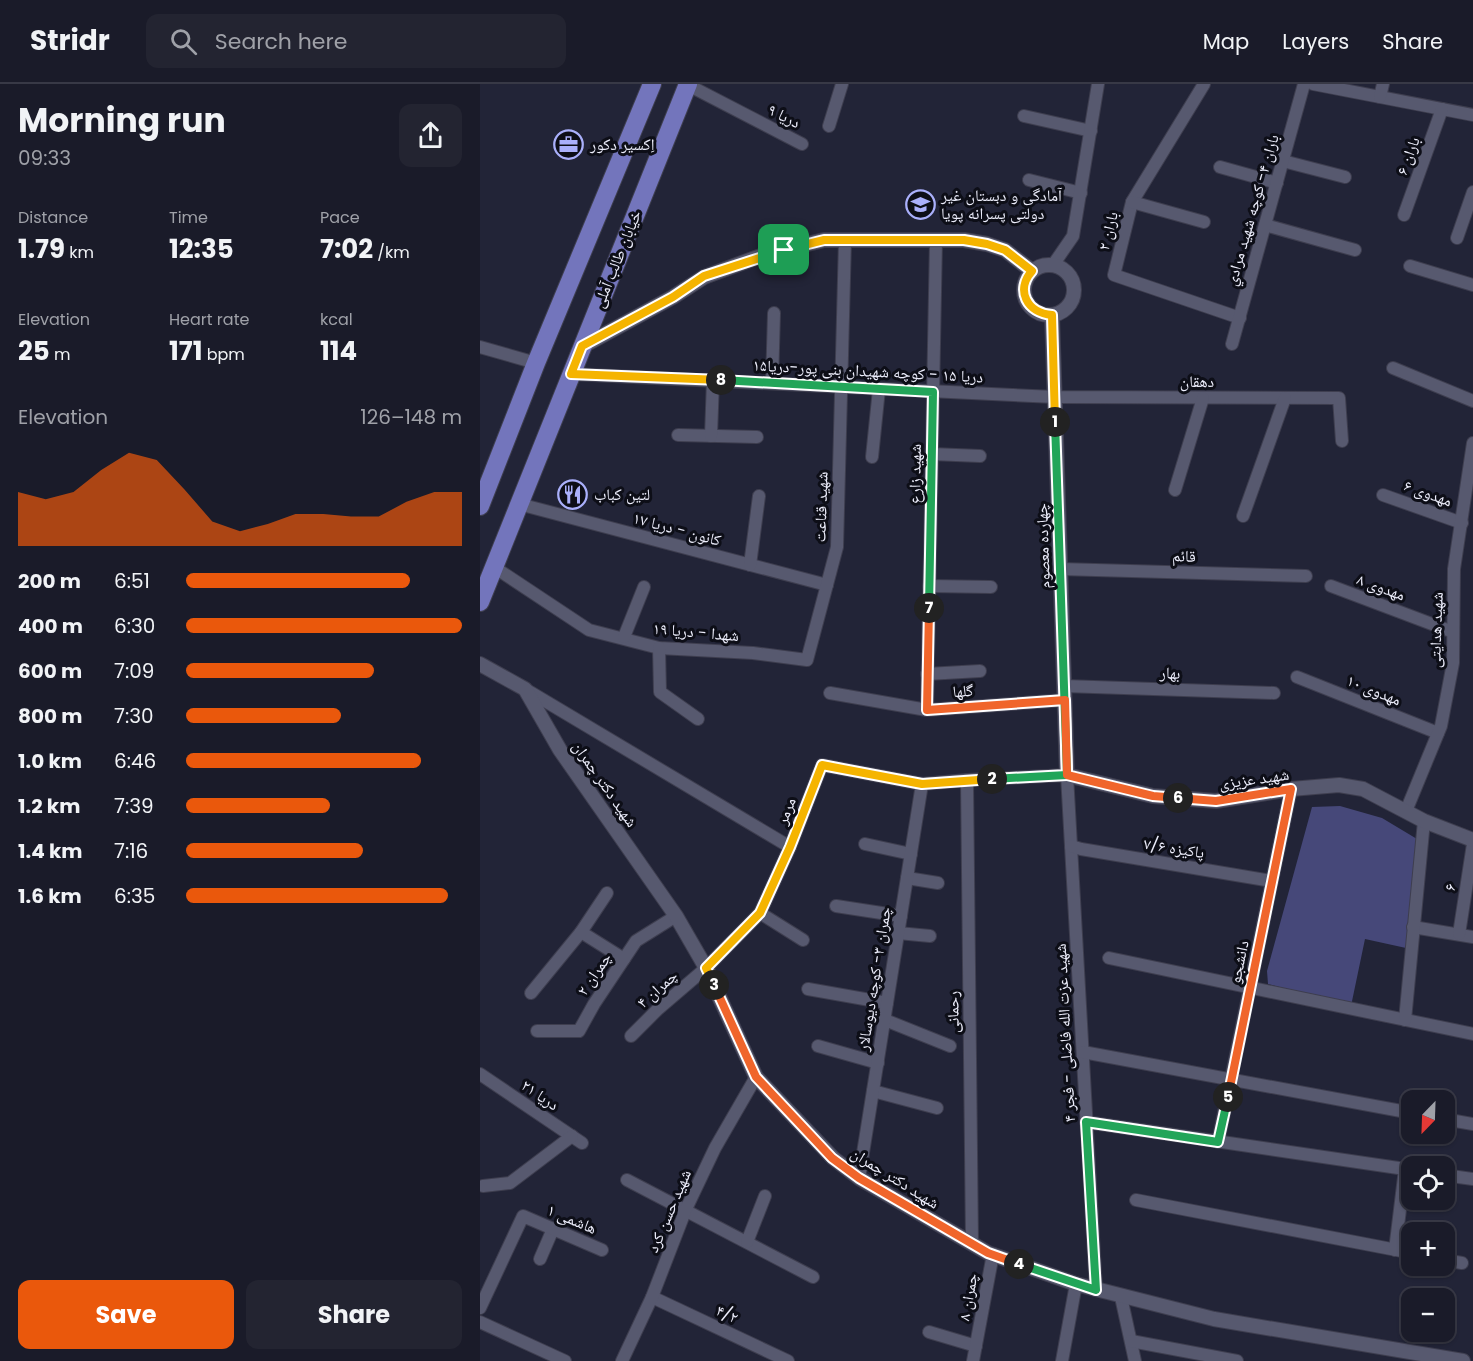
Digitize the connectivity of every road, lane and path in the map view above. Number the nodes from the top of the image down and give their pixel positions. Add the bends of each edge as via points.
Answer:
1 (652, 84) edge
2 (688, 84) edge
3 (842, 84) edge
4 (1098, 84) edge
5 (1204, 84) edge
6 (1304, 84) edge
7 (1313, 84) edge
8 (1383, 84) edge
9 (1380, 97) junction
10 (1442, 109) junction
11 (1473, 115) edge
12 (1024, 116) dead end
13 (829, 126) dead end
14 (1091, 131) junction
15 (802, 144) dead end
16 (1283, 161) junction
17 (1220, 167) dead end
18 (1345, 177) dead end
19 (1029, 180) dead end
20 (1277, 183) junction
21 (1473, 192) edge
22 (1081, 193) junction
23 (1132, 202) junction
24 (1404, 215) dead end
25 (1204, 222) dead end
26 (1265, 225) junction
27 (1457, 238) dead end
28 (845, 240) junction
29 (936, 240) junction
30 (1355, 250) dead end
31 (1053, 265) junction
32 (1410, 266) dead end
33 (1032, 271) junction
34 (1473, 285) edge
35 (774, 313) dead end
36 (1052, 315) junction
37 (1239, 318) junction
38 (1232, 344) dead end
39 (582, 346) junction
40 (480, 347) edge
41 (536, 363) junction
42 (1393, 368) dead end
43 (571, 374) junction
44 (712, 380) junction
45 (772, 383) junction
46 (840, 387) junction
47 (879, 389) junction
48 (933, 392) junction
49 (1054, 397) junction
50 (1203, 398) junction
51 (1285, 398) junction
52 (1473, 401) edge
53 (678, 435) dead end
54 (711, 436) junction
55 (757, 438) dead end
56 (1342, 441) dead end
57 (1473, 443) edge
58 (932, 454) junction
59 (980, 456) dead end
60 (872, 458) dead end
61 (1175, 490) dead end
62 (1383, 495) dead end
63 (759, 496) dead end
64 (519, 504) junction
65 (480, 506) edge
66 (1243, 516) dead end
67 (1462, 523) junction
68 (750, 565) junction
69 (494, 567) junction
70 (1060, 569) junction
71 (1306, 576) dead end
72 (827, 585) junction
73 (929, 586) junction
74 (1331, 586) dead end
75 (644, 587) dead end
76 (991, 587) dead end
77 (480, 602) edge
78 (1453, 632) junction
79 (624, 638) junction
80 (659, 648) junction
81 (807, 660) joint
82 (480, 664) edge
83 (980, 671) dead end
84 (927, 674) junction
85 (1298, 677) dead end
86 (525, 689) junction
87 (830, 693) dead end
88 (1064, 693) junction
89 (1274, 693) dead end
90 (927, 710) junction
91 (698, 719) dead end
92 (1438, 733) junction
93 (1067, 775) junction
94 (968, 780) junction
95 (922, 784) junction
96 (1291, 789) junction
97 (1406, 811) junction
98 (1424, 820) junction
99 (1473, 842) edge
100 (865, 844) dead end
101 (1071, 846) junction
102 (790, 847) junction
103 (911, 854) junction
104 (907, 878) junction
105 (1272, 881) junction
106 (938, 883) dead end
107 (607, 893) dead end
108 (836, 906) dead end
109 (760, 913) junction
110 (901, 915) junction
111 (676, 916) junction
112 (1413, 927) junction
113 (581, 932) junction
114 (898, 933) junction
115 (1459, 934) junction
116 (930, 936) dead end
117 (1473, 937) edge
118 (803, 939) dead end
119 (1109, 958) dead end
120 (624, 959) junction
121 (706, 968) junction
122 (1250, 987) junction
123 (808, 989) dead end
124 (531, 993) dead end
125 (887, 1003) junction
126 (885, 1020) junction
127 (1405, 1020) junction
128 (537, 1031) dead end
129 (1473, 1034) edge
130 (631, 1036) dead end
131 (818, 1046) dead end
132 (950, 1046) dead end
133 (1083, 1052) junction
134 (878, 1063) junction
135 (480, 1074) edge
136 (756, 1077) junction
137 (1231, 1080) junction
138 (873, 1090) junction
139 (937, 1107) dead end
140 (1401, 1111) edge
141 (1455, 1121) edge
142 (1086, 1122) junction
143 (1473, 1124) edge
144 (1218, 1142) junction
145 (1401, 1168) edge
146 (1455, 1177) edge
147 (859, 1178) junction
148 (1473, 1179) edge
149 (627, 1180) dead end
150 (483, 1186) dead end
151 (765, 1196) dead end
152 (1136, 1200) dead end
153 (686, 1209) junction
154 (1401, 1210) edge
155 (553, 1229) junction
156 (747, 1242) junction
157 (972, 1244) junction
158 (1395, 1250) junction
159 (602, 1251) dead end
160 (1401, 1251) edge
161 (993, 1254) junction
162 (540, 1259) dead end
163 (1455, 1262) edge
164 (1462, 1263) dead end
165 (813, 1277) dead end
166 (1076, 1284) junction
167 (1096, 1290) junction
168 (652, 1297) junction
169 (1121, 1297) junction
170 (480, 1308) edge
171 (480, 1322) edge
172 (929, 1332) dead end
173 (1131, 1341) junction
174 (976, 1346) junction
175 (565, 1361) edge
176 (622, 1361) edge
177 (788, 1361) edge
178 (973, 1361) edge
179 (1062, 1361) edge
180 (1135, 1361) edge
181 (1237, 1361) edge
182 (1463, 1361) edge

1 - 41 main road
2 - 15 street, دریا ۹
2 - 39 main road, خیابان طالب آملی
3 - 13 street
4 - 14 street
5 - 23 street, باران ۲
6 - 16 street, باران ۴- كوچه شهيد مرادي
7 - 9 street
8 - 9 street
9 - 10 street
10 - 11 street
10 - 24 street, باران ۶
12 - 14 street
14 - 22 street
16 - 18 street
16 - 20 street, باران ۴- كوچه شهيد مرادي
17 - 20 street
19 - 22 street
20 - 26 street, باران ۴- كوچه شهيد مرادي
21 - 27 street
22 - 31 street via 1073,236
23 - 25 street
23 - 37 street, باران ۲ via 1114,275
26 - 30 street
26 - 37 street, باران ۴- كوچه شهيد مرادي
28 - 29 street
28 - 39 street via 824,240 766,254 704,276
28 - 46 street, شهید قناعت
29 - 33 street via 987,244 1005,250
29 - 48 street, شهید زارع
31 - 33 street
31 - 36 street via 1067,273 1074,286 1066,308
32 - 34 street
33 - 36 street via 1024,284 1026,300 1036,311
35 - 45 street
36 - 49 street, چهارده معصوم
37 - 38 street, باران ۴- كوچه شهيد مرادي
39 - 43 main road, خیابان طالب آملی
40 - 41 street
41 - 65 main road
42 - 52 street
43 - 44 street, دریا ۱۵ - كوچه شهيدان بنی پور-دريا۱۵
43 - 64 main road, خیابان طالب آملی
44 - 45 street, دریا ۱۵ - كوچه شهيدان بنی پور-دريا۱۵
44 - 54 street
45 - 46 street, دریا ۱۵ - كوچه شهيدان بنی پور-دريا۱۵
46 - 47 street, دریا ۱۵ - كوچه شهيدان بنی پور-دريا۱۵
46 - 72 street, شهید قناعت via 837,547
47 - 48 street, دریا ۱۵ - كوچه شهيدان بنی پور-دريا۱۵
47 - 60 street
48 - 49 street, دریا ۱۵ - كوچه شهيدان بنی پور-دريا۱۵
48 - 58 street, شهید زارع
49 - 50 street, دهقان
49 - 70 street, چهارده معصوم
50 - 51 street, دهقان
50 - 61 street
51 - 56 street, دهقان via 1339,398
51 - 66 street
53 - 54 street
54 - 55 street
57 - 67 street, شهید هدایتی
58 - 59 street
58 - 73 street, شهید زارع
62 - 67 street, مهدوی ۶
63 - 68 street
64 - 68 street, کانون - دریا ۱۷
64 - 69 main road, خیابان طالب آملی
67 - 78 street, شهید هدایتی via 1454,569
68 - 72 street, کانون - دریا ۱۷
69 - 77 main road, خیابان طالب آملی
69 - 79 street, شهدا - دریا ۱۹ via 589,630
70 - 71 street, قائم
70 - 88 street, چهارده معصوم
72 - 81 street, شهید قناعت
73 - 76 street
73 - 84 street, شهید زارع
74 - 78 street, مهدوی ۸
75 - 79 street
78 - 92 street, شهید هدایتی via 1453,663
79 - 80 street, شهدا - دریا ۱۹
80 - 81 street, شهدا - دریا ۱۹
80 - 91 street via 660,692
82 - 86 street
83 - 84 street
84 - 90 street, شهید زارع
85 - 92 street, مهدوی ۱۰
86 - 102 street, مرمر
86 - 111 street, شهید دکتر چمران via 560,750
87 - 90 street, گلها
88 - 89 street, بهار
88 - 90 street, گلها
88 - 93 street, چهارده معصوم
92 - 97 street, شهید هدایتی
93 - 94 street, مرمر
93 - 96 street, شهید عزیزی via 1153,796 1216,801
93 - 101 street, شهید عزت الله فاضلی - فجر ۴
94 - 95 street, مرمر
94 - 157 street, رحمانی
95 - 102 street, مرمر via 822,765
95 - 103 street, چمران ۳- كوچه ديوسالار
96 - 97 street, شهید عزیزی via 1339,785 1364,789
96 - 105 street, دانشجو
97 - 98 street, شهید عزیزی
98 - 99 street, شهید عزیزی
98 - 112 street
99 - 115 street, ۶
100 - 103 street
101 - 105 street, پاکیزه ۷/۶
101 - 133 street, شهید عزت الله فاضلی - فجر ۴
102 - 109 street
103 - 104 street, چمران ۳- كوچه ديوسالار
104 - 106 street
104 - 110 street, چمران ۳- كوچه ديوسالار
105 - 122 street, دانشجو
107 - 113 street
108 - 110 street
109 - 118 street
109 - 121 street, چمران ۴
110 - 114 street, چمران ۳- كوچه ديوسالار
111 - 120 street, چمران ۲ via 636,941
111 - 121 street, شهید دکتر چمران
112 - 115 street
112 - 127 street
113 - 120 street
113 - 124 street
114 - 116 street
114 - 125 street, چمران ۳- كوچه ديوسالار
115 - 117 street
119 - 122 street
120 - 128 street, چمران ۲ via 579,1031
121 - 130 street, چمران ۴
121 - 136 street, شهید دکتر چمران
122 - 127 street
122 - 137 street, دانشجو
123 - 125 street
125 - 126 street, چمران ۳- كوچه ديوسالار
126 - 132 street
126 - 134 street, چمران ۳- كوچه ديوسالار
127 - 129 street
131 - 134 street
133 - 137 street
133 - 142 street, شهید عزت الله فاضلی - فجر ۴
134 - 138 street, چمران ۳- كوچه ديوسالار
135 - 150 street, دریا ۲۱ via 577,1139 510,1183
136 - 147 street, شهید دکتر چمران via 832,1158
136 - 153 street, شهید حسن کرد
137 - 140 street
137 - 144 street, دانشجو
138 - 139 street
138 - 147 street, چمران ۳- كوچه ديوسالار
141 - 143 street
142 - 144 street
142 - 167 street, شهید عزت الله فاضلی - فجر ۴
144 - 145 street
146 - 148 street
147 - 157 street, شهید دکتر چمران
149 - 153 street
151 - 156 street
152 - 158 street
153 - 156 street
153 - 168 street, شهید حسن کرد
154 - 158 street
155 - 159 street, هاشمی ۱
155 - 162 street
155 - 170 street, هاشمی ۱ via 523,1216
156 - 165 street
157 - 161 street, شهید دکتر چمران
158 - 160 street
161 - 166 street, شهید دکتر چمران
161 - 174 street, چمران ۸
163 - 164 street
166 - 167 street, شهید دکتر چمران
166 - 179 street
167 - 169 street, شهید دکتر چمران
168 - 176 street, شهید حسن کرد
168 - 177 street, ۴/۲
169 - 173 street
169 - 182 street, شهید دکتر چمران via 1214,1319
171 - 175 street
172 - 174 street
173 - 180 street
173 - 181 street
174 - 178 street, چمران ۸

